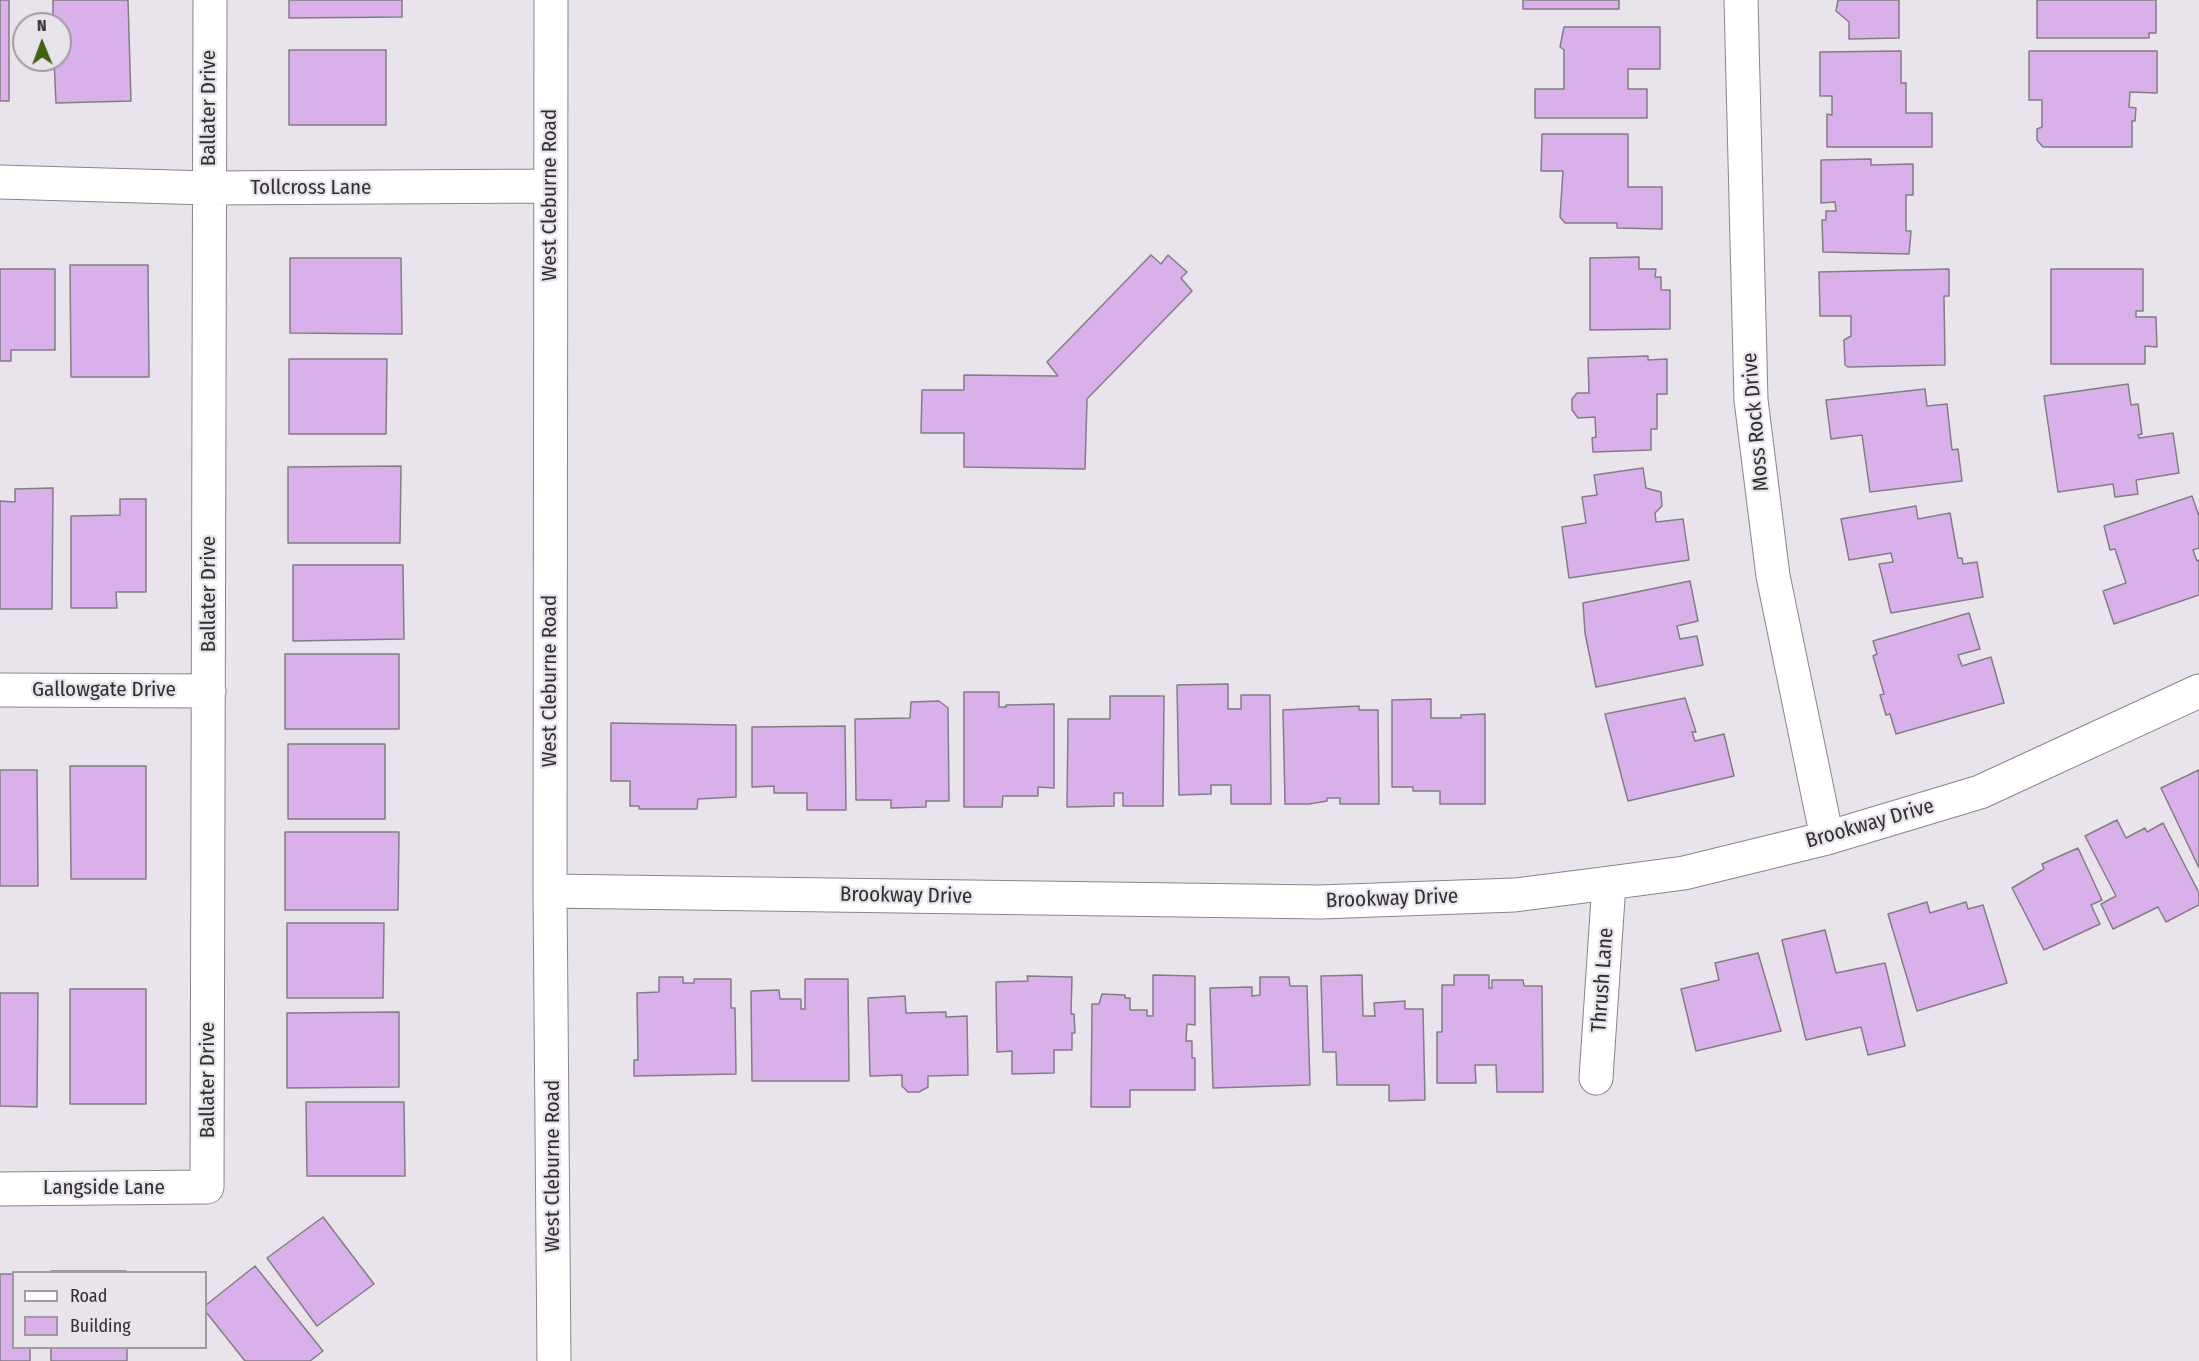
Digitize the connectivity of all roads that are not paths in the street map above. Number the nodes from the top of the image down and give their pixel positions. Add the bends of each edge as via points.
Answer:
1 (210, 0) edge
2 (551, 0) edge
3 (1741, 0) edge
4 (0, 182) edge
5 (550, 186) junction
6 (209, 189) junction
7 (0, 690) edge
8 (209, 691) junction
9 (2199, 691) edge
10 (1827, 838) junction
11 (1610, 883) junction
12 (550, 891) junction
13 (1596, 1078) dead end
14 (207, 1187) joint
15 (0, 1189) edge
16 (554, 1361) edge

1 - 6 street, Ballater Drive
2 - 5 street, West Cleburne Road
3 - 10 street, Moss Rock Drive via 1750,400 1773,576
4 - 6 street, Tollcross Lane
5 - 6 street, Tollcross Lane
5 - 12 street, West Cleburne Road
6 - 8 street, Ballater Drive
7 - 8 street, Gallowgate Drive
8 - 14 street, Ballater Drive
9 - 10 street, Brookway Drive via 1980,792
10 - 11 street, Brookway Drive via 1684,873
11 - 12 street, Brookway Drive via 1515,895 1320,902
11 - 13 street, Thrush Lane
12 - 16 street, West Cleburne Road
14 - 15 street, Langside Lane

